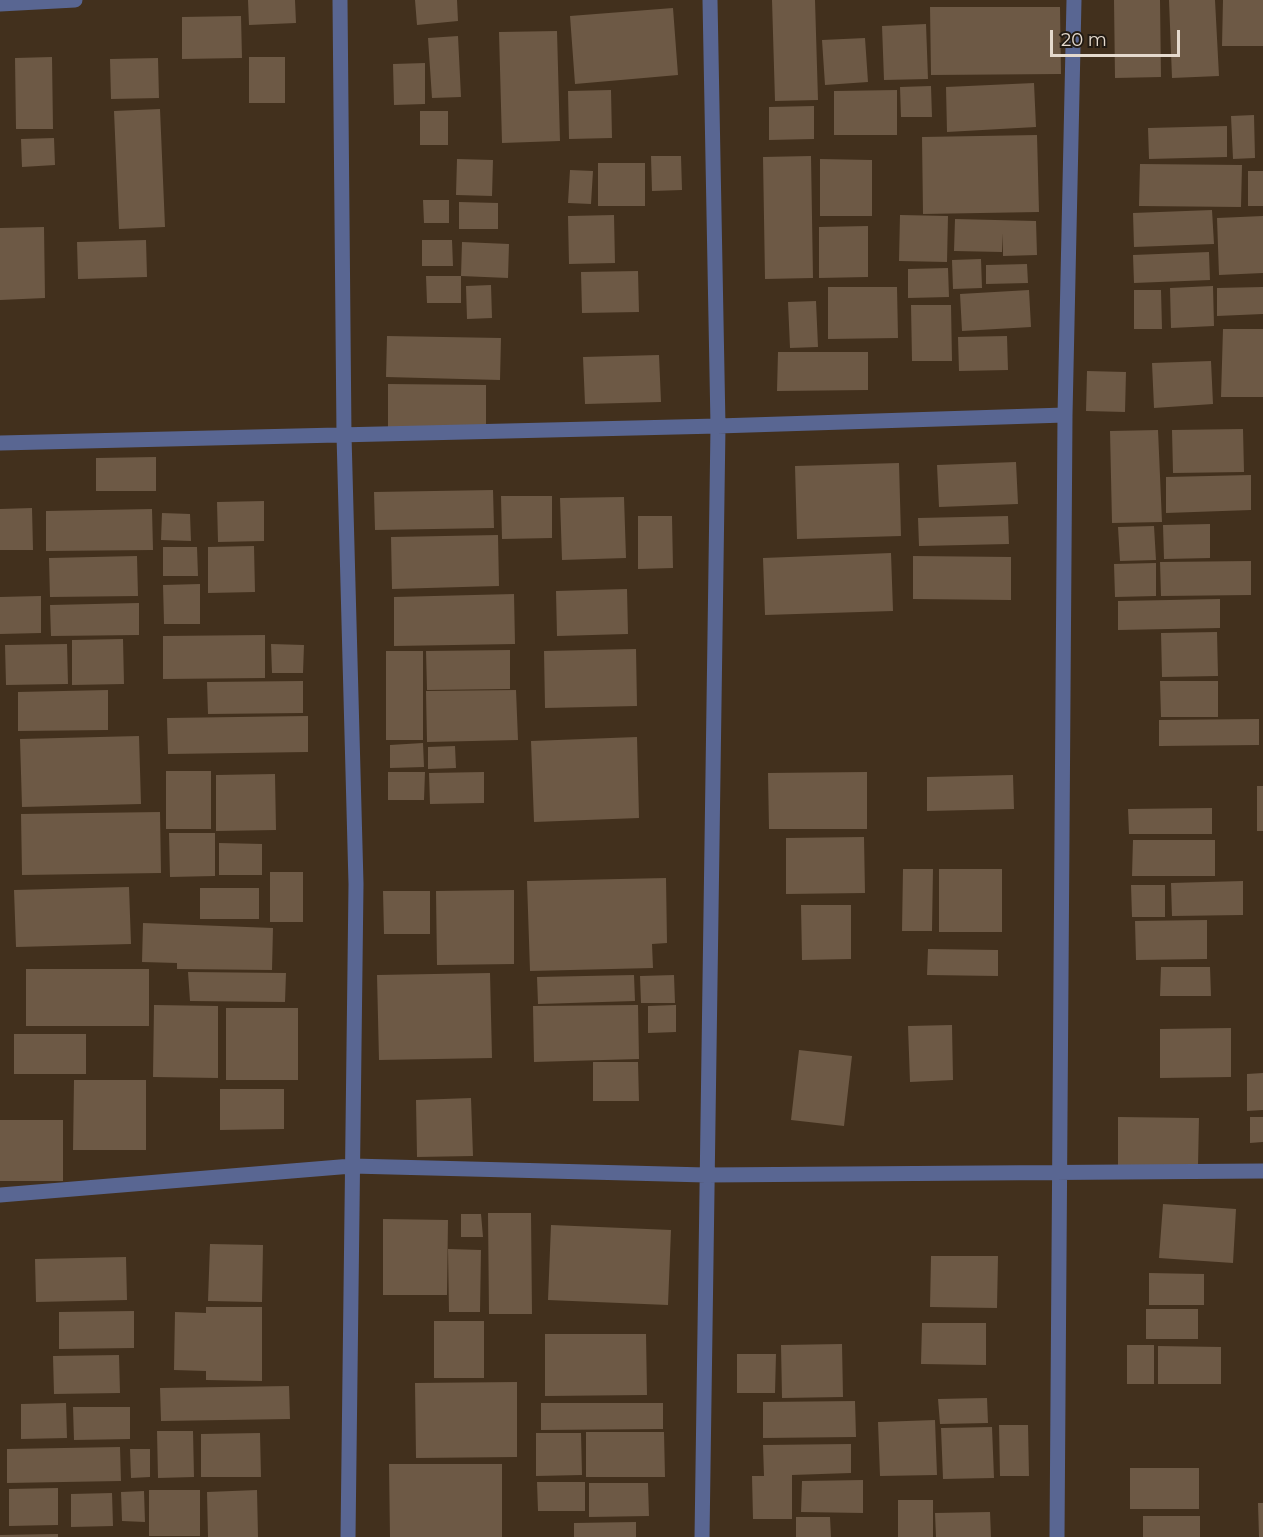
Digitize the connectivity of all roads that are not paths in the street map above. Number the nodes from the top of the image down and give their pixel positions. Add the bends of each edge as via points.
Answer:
1 (75, 0) edge
2 (340, 0) edge
3 (710, 0) edge
4 (1074, 0) edge
5 (22, 1) edge
6 (0, 3) edge
7 (1065, 415) junction
8 (718, 426) junction
9 (344, 435) junction
10 (0, 443) edge
11 (352, 1166) junction
12 (1263, 1171) edge
13 (1060, 1174) junction
14 (706, 1175) junction
15 (0, 1196) edge
16 (348, 1537) edge
17 (702, 1537) edge
18 (1058, 1537) edge

1 - 5 street
2 - 9 street
3 - 8 street
4 - 7 street
5 - 6 street
7 - 8 street
7 - 13 street
8 - 9 street
8 - 14 street
9 - 10 street
9 - 11 street via 356,884
11 - 14 street
11 - 15 street
11 - 16 street
12 - 13 street
13 - 14 street
13 - 18 street
14 - 17 street

